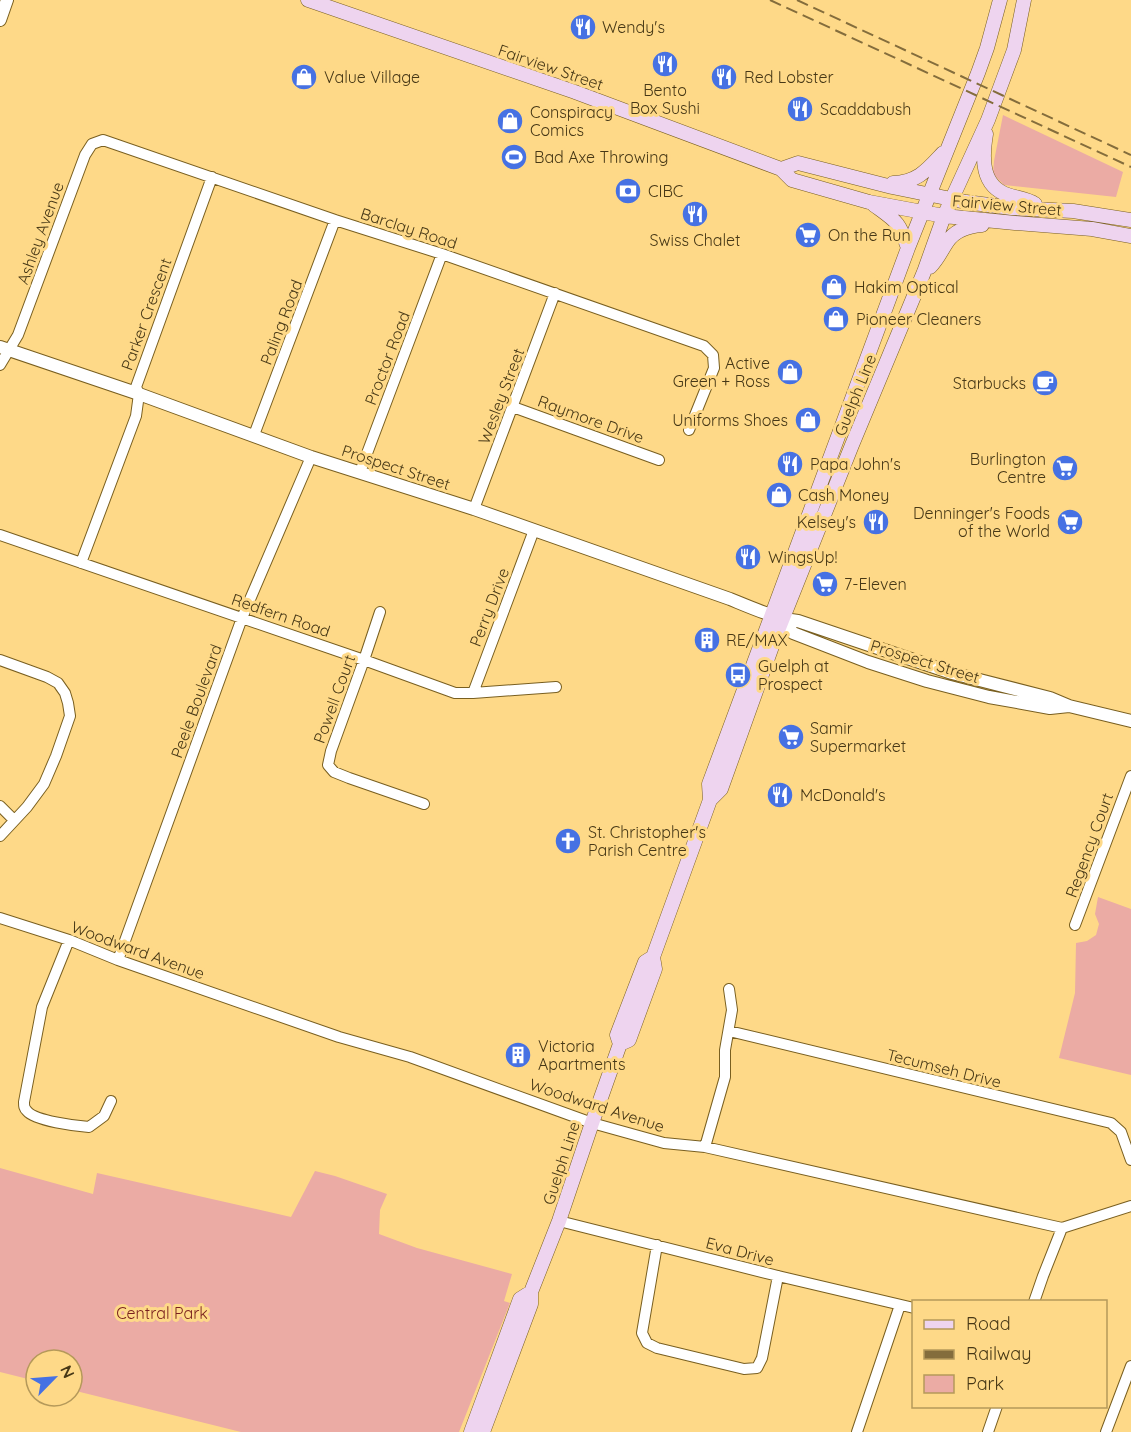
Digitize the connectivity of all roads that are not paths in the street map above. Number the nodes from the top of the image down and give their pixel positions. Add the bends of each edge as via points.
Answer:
1 (7, 0) edge
2 (308, 0) edge
3 (1000, 0) edge
4 (1024, 0) edge
5 (0, 20) edge
6 (988, 120) junction
7 (92, 144) joint
8 (947, 149) junction
9 (781, 169) junction
10 (212, 177) junction
11 (880, 184) junction
12 (929, 195) junction
13 (951, 199) junction
14 (870, 202) junction
15 (1041, 209) junction
16 (922, 211) junction
17 (944, 216) junction
18 (335, 220) junction
19 (1131, 220) edge
20 (994, 221) junction
21 (1131, 236) edge
22 (908, 248) junction
23 (442, 254) junction
24 (924, 272) junction
25 (555, 293) junction
26 (5, 349) edge
27 (0, 365) edge
28 (139, 394) junction
29 (513, 407) junction
30 (689, 430) dead end
31 (254, 435) junction
32 (311, 456) junction
33 (659, 460) dead end
34 (360, 472) junction
35 (474, 509) junction
36 (534, 531) junction
37 (0, 535) edge
38 (81, 563) junction
39 (380, 612) dead end
40 (777, 617) junction
41 (242, 618) junction
42 (0, 660) edge
43 (364, 660) junction
44 (556, 687) dead end
45 (473, 693) junction
46 (1131, 721) edge
47 (1131, 776) edge
48 (424, 804) dead end
49 (0, 806) edge
50 (14, 820) junction
51 (0, 836) edge
52 (0, 918) edge
53 (1076, 924) dead end
54 (69, 940) junction
55 (118, 960) junction
56 (729, 989) dead end
57 (729, 1031) junction
58 (111, 1101) dead end
59 (592, 1123) junction
60 (705, 1147) junction
61 (1131, 1160) edge
62 (1131, 1206) edge
63 (559, 1221) junction
64 (1062, 1228) junction
65 (657, 1245) junction
66 (778, 1276) junction
67 (531, 1292) junction
68 (1035, 1300) edge
69 (900, 1305) junction
70 (912, 1308) edge
71 (1131, 1366) edge
72 (998, 1408) edge
73 (471, 1432) edge
74 (483, 1432) edge
75 (857, 1432) edge
76 (988, 1432) edge
77 (1106, 1432) edge

1 - 5 street
2 - 9 main road, Fairview Street via 575,92
3 - 8 main road, Guelph Line via 987,48
4 - 6 main road, Guelph Line via 1014,50
6 - 13 main road, Guelph Line
6 - 15 main road via 983,153 990,181 1004,194 1030,200
7 - 10 street, Barclay Road via 103,140
7 - 26 street, Ashley Avenue via 18,335
8 - 11 main road via 920,176 908,182
8 - 12 main road, Guelph Line
9 - 11 main road, Fairview Street via 798,163
9 - 14 main road, Fairview Street via 792,180
10 - 18 street, Barclay Road
10 - 28 street, Parker Crescent via 136,387
11 - 12 main road, Fairview Street
12 - 13 main road, Fairview Street
12 - 16 main road, Guelph Line
13 - 15 main road, Fairview Street
13 - 17 main road, Guelph Line
14 - 16 main road, Fairview Street
14 - 22 main road via 895,220
15 - 19 main road, Fairview Street
16 - 17 main road, Fairview Street
16 - 22 main road, Guelph Line
17 - 20 main road, Fairview Street
17 - 24 main road, Guelph Line
18 - 23 street, Barclay Road
18 - 31 street, Paling Road
20 - 21 main road, Fairview Street
20 - 24 main road via 955,232 937,261
22 - 40 main road, Guelph Line
23 - 25 street, Barclay Road
23 - 34 street, Proctor Road
24 - 40 main road, Guelph Line
25 - 29 street, Wesley Street
25 - 30 street, Barclay Road via 704,346 713,355 714,368
26 - 27 street, Ashley Avenue
26 - 28 street, Prospect Street
28 - 31 street, Prospect Street
28 - 38 street, Parker Crescent via 136,416
29 - 33 street, Raymore Drive
29 - 35 street, Wesley Street
31 - 32 street, Prospect Street
32 - 34 street, Prospect Street
32 - 41 street, Peele Boulevard
34 - 35 street, Prospect Street
35 - 36 street, Prospect Street
36 - 40 street, Prospect Street
36 - 45 street, Perry Drive
37 - 38 street, Redfern Road
38 - 41 street, Redfern Road
39 - 43 street, Powell Court
40 - 46 street, Prospect Street via 793,633 927,681
40 - 59 main road, Guelph Line via 721,789 710,800 653,957 645,962 617,1035 620,1044
41 - 43 street, Redfern Road
41 - 55 street, Peele Boulevard
42 - 50 street via 58,683 70,716 44,784
43 - 45 street, Redfern Road via 455,693
43 - 48 street, Powell Court via 328,765 334,772
44 - 45 street, Redfern Road
47 - 53 street, Regency Court
49 - 50 street
50 - 51 street
52 - 54 street, Woodward Avenue
54 - 55 street, Woodward Avenue
54 - 58 street via 42,1007 25,1109 29,1114 63,1124 89,1127 104,1116
55 - 59 street, Woodward Avenue via 339,1037 423,1061
56 - 57 street
57 - 60 street via 725,1077
57 - 61 street, Tecumseh Drive via 1111,1124 1121,1132
59 - 60 street, Woodward Avenue via 664,1143
59 - 63 main road, Guelph Line
60 - 64 street, Woodward Avenue
62 - 64 street
63 - 65 street, Eva Drive
63 - 67 main road, Guelph Line
64 - 68 street
65 - 66 street, Eva Drive
65 - 66 street via 642,1333 647,1343 657,1348 744,1369 757,1368
66 - 69 street, Eva Drive
67 - 73 main road, Guelph Line via 520,1299
67 - 74 main road, Guelph Line via 531,1304
69 - 70 street, Eva Drive
69 - 75 street
71 - 77 street
72 - 76 street

